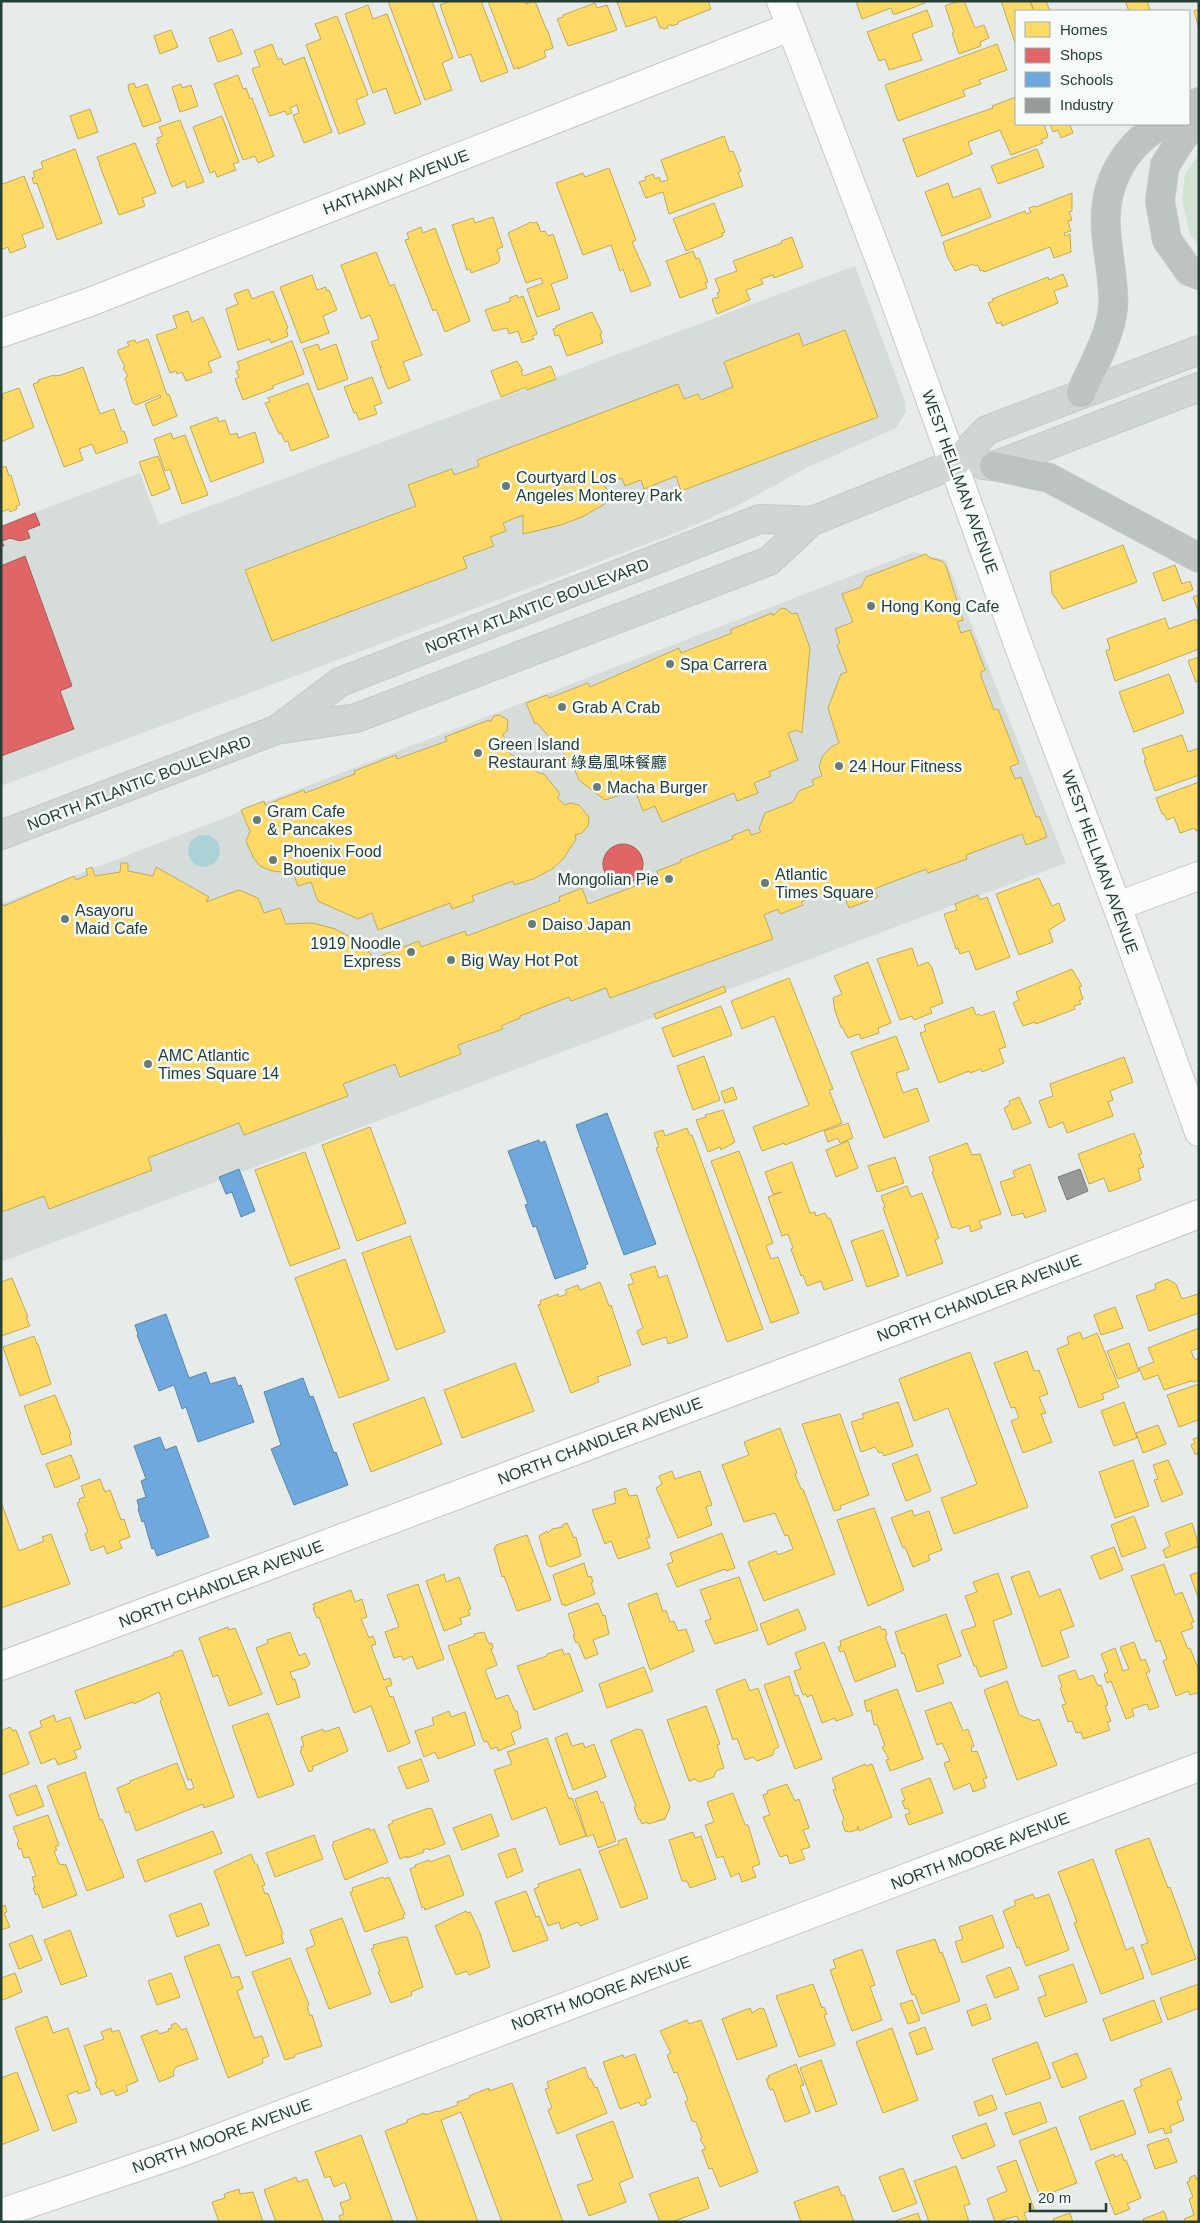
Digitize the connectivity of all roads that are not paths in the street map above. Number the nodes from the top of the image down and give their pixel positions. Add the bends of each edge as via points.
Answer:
1 (781, 1) edge
2 (790, 27) junction
3 (1160, 125) edge
4 (1199, 126) edge
5 (1199, 276) edge
6 (1, 333) edge
7 (1199, 350) edge
8 (1199, 387) edge
9 (1081, 394) junction
10 (954, 464) junction
11 (994, 466) junction
12 (812, 521) junction
13 (1199, 558) edge
14 (276, 730) junction
15 (1, 835) edge
16 (1199, 876) edge
17 (1117, 906) junction
18 (1199, 1132) edge
19 (1199, 1214) edge
20 (1, 1666) edge
21 (1199, 1768) edge
22 (1, 2213) edge

1 - 2 street, WEST HELLMAN AVENUE
2 - 6 street, HATHAWAY AVENUE via 74,308
2 - 10 street, WEST HELLMAN AVENUE
3 - 9 highway via 1149,131 1119,163 1108,195 1106,227 1113,309
4 - 5 highway via 1185,134 1165,165 1160,201 1167,240 1189,271
7 - 9 main road, NORTH ATLANTIC BOULEVARD
8 - 11 main road, NORTH ATLANTIC BOULEVARD
9 - 10 main road, NORTH ATLANTIC BOULEVARD via 987,430
10 - 11 main road, NORTH ATLANTIC BOULEVARD
10 - 12 main road, NORTH ATLANTIC BOULEVARD
10 - 17 street, WEST HELLMAN AVENUE
11 - 13 highway via 1049,478
12 - 14 main road, NORTH ATLANTIC BOULEVARD via 769,561 356,718
12 - 14 main road, NORTH ATLANTIC BOULEVARD via 760,519 340,682
14 - 15 main road, NORTH ATLANTIC BOULEVARD
16 - 17 street
17 - 18 street, WEST HELLMAN AVENUE
19 - 20 street, NORTH CHANDLER AVENUE
21 - 22 street, NORTH MOORE AVENUE via 182,2152

